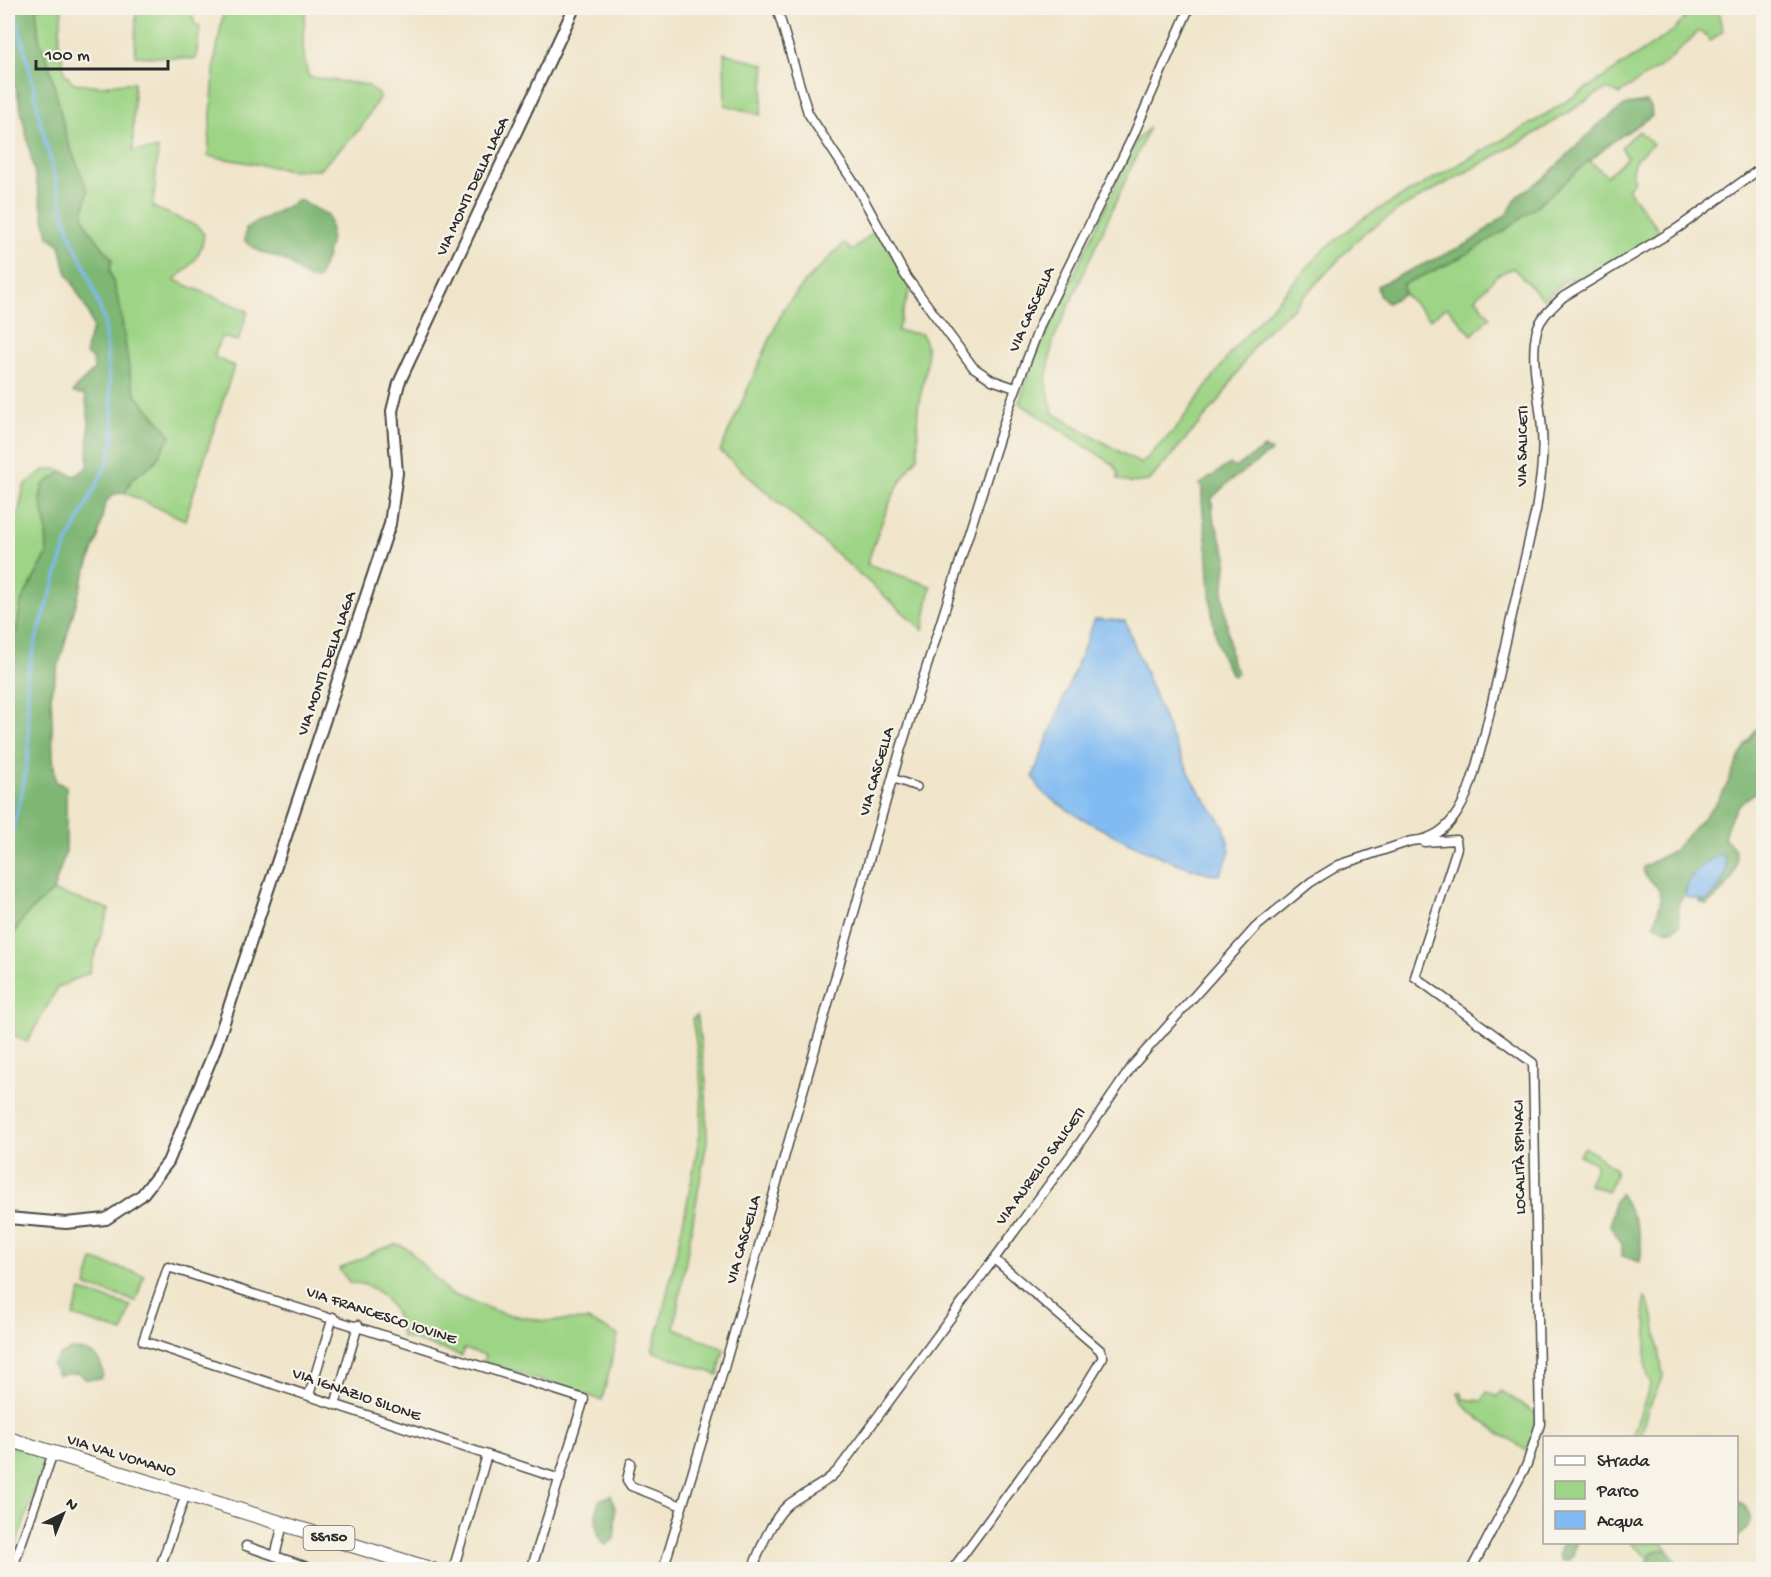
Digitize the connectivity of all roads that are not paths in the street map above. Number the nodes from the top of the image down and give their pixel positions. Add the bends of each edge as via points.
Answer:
1 (574, 8) edge
2 (777, 8) edge
3 (1189, 8) edge
4 (1764, 165) edge
5 (1015, 388) junction
6 (892, 778) junction
7 (917, 788) dead end
8 (1411, 841) junction
9 (8, 1218) edge
10 (994, 1259) junction
11 (333, 1317) junction
12 (358, 1325) junction
13 (143, 1341) joint
14 (309, 1395) junction
15 (335, 1405) junction
16 (8, 1439) edge
17 (53, 1453) junction
18 (488, 1455) junction
19 (632, 1463) dead end
20 (560, 1479) junction
21 (186, 1494) junction
22 (682, 1506) junction
23 (283, 1524) junction
24 (246, 1546) dead end
25 (275, 1556) junction
26 (307, 1567) dead end
27 (12, 1569) edge
28 (159, 1569) edge
29 (433, 1569) edge
30 (453, 1569) edge
31 (531, 1569) edge
32 (663, 1569) edge
33 (752, 1569) edge
34 (952, 1569) edge
35 (1471, 1569) edge

1 - 9 street, VIA MONTI DELLA LAGA via 399,383 392,411 397,473 390,524 214,1052 172,1154 147,1190 106,1219 66,1222
2 - 5 street via 808,113 858,189 905,275 973,367 992,380
3 - 5 street, VIA CASCELLA via 1133,136 1041,322
4 - 8 street, VIA SALICETI via 1678,228 1563,297 1538,327 1535,342 1542,473 1485,733 1455,819 1431,836
5 - 6 street, VIA CASCELLA
6 - 7 street
6 - 22 street, VIA CASCELLA
8 - 10 street, VIA AURELIO SALICETI via 1339,865 1311,882 1256,927 1133,1065
8 - 35 street, LOCALITÀ SPINACI via 1449,838 1456,840 1457,848 1414,977 1533,1063 1540,1424 1527,1464
10 - 33 street, VIA AURELIO SALICETI via 833,1476 781,1513
10 - 34 street via 1100,1350 1103,1358 1075,1403
11 - 12 street, VIA FRANCESCO IOVINE
11 - 13 street, VIA FRANCESCO IOVINE via 168,1267
11 - 14 street
12 - 15 street
12 - 20 street, VIA FRANCESCO IOVINE via 584,1399
13 - 14 street, VIA IGNAZIO SILONE
14 - 15 street, VIA IGNAZIO SILONE
15 - 18 street, VIA IGNAZIO SILONE
16 - 17 main road, VIA VAL VOMANO / SS150
17 - 21 main road, VIA VAL VOMANO / SS150
17 - 27 street
18 - 20 street, VIA IGNAZIO SILONE
18 - 30 street
19 - 22 street via 627,1480 631,1486
20 - 31 street
21 - 23 main road, VIA VAL VOMANO / SS150
21 - 28 street
22 - 32 street, VIA CASCELLA
23 - 25 street
23 - 29 main road, SS150
24 - 25 street
25 - 26 street

